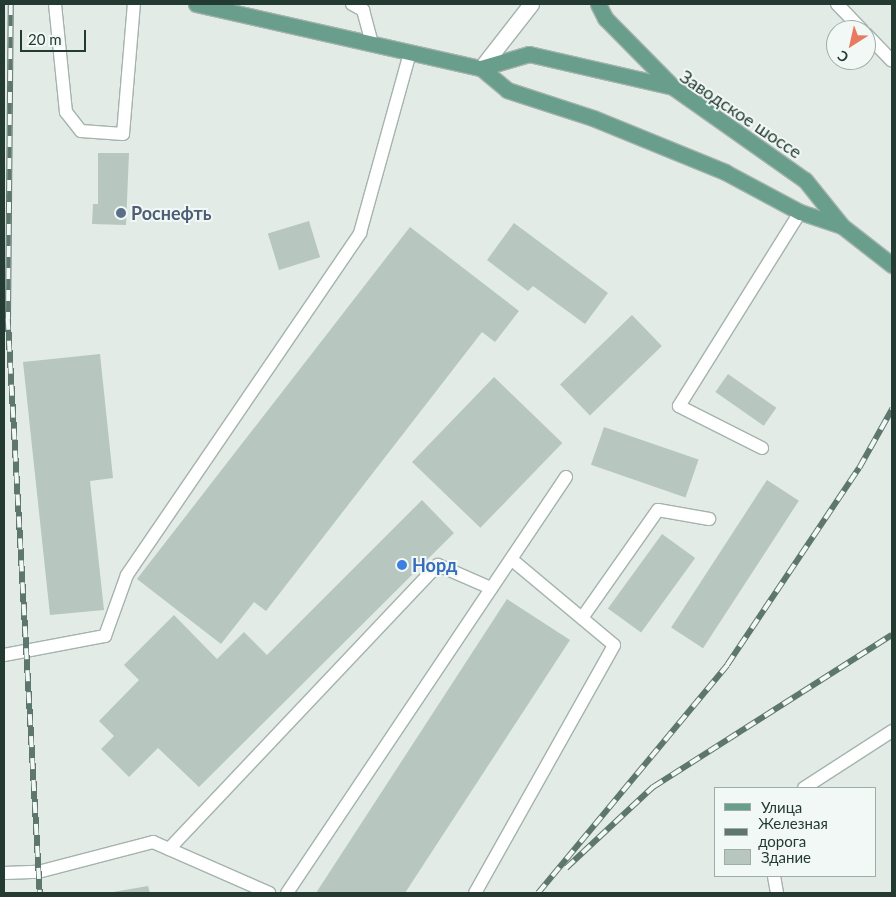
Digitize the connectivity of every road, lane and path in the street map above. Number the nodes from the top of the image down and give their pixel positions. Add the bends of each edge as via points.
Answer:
1 (55, 4) edge
2 (134, 4) edge
3 (196, 4) edge
4 (352, 4) edge
5 (531, 4) edge
6 (598, 4) edge
7 (837, 4) edge
8 (852, 20) edge
9 (372, 44) junction
10 (876, 44) edge
11 (410, 53) junction
12 (892, 61) edge
13 (481, 68) junction
14 (673, 87) junction
15 (800, 212) junction
16 (842, 226) junction
17 (892, 265) edge
18 (762, 448) dead end
19 (566, 477) dead end
20 (709, 520) dead end
21 (511, 559) junction
22 (491, 588) junction
23 (582, 618) junction
24 (4, 655) edge
25 (892, 731) edge
26 (806, 787) edge
27 (169, 849) junction
28 (4, 873) edge
29 (774, 877) edge
30 (268, 893) edge
31 (287, 893) edge
32 (475, 893) edge
33 (777, 893) edge

1 - 2 lane via 66,112 81,132 123,134
3 - 9 main road, Заводское шоссе
4 - 9 lane via 363,10
5 - 13 street
6 - 14 main road via 605,18
7 - 8 lane
9 - 11 main road, Заводское шоссе
10 - 12 lane
11 - 13 main road, Заводское шоссе
11 - 24 lane via 360,233 127,575 105,636
13 - 14 main road, Заводское шоссе via 528,54
13 - 15 main road, Заводское шоссе via 507,90 593,118 725,172
14 - 16 main road, Заводское шоссе via 805,180
15 - 16 main road, Заводское шоссе
15 - 18 lane via 679,406
16 - 17 main road, Заводское шоссе
19 - 21 lane
20 - 23 lane via 658,510
21 - 22 lane
21 - 23 lane
22 - 27 lane via 438,566
22 - 31 lane
23 - 32 lane via 614,645
25 - 26 lane
27 - 28 lane via 153,842 38,872
27 - 30 lane
29 - 33 lane

